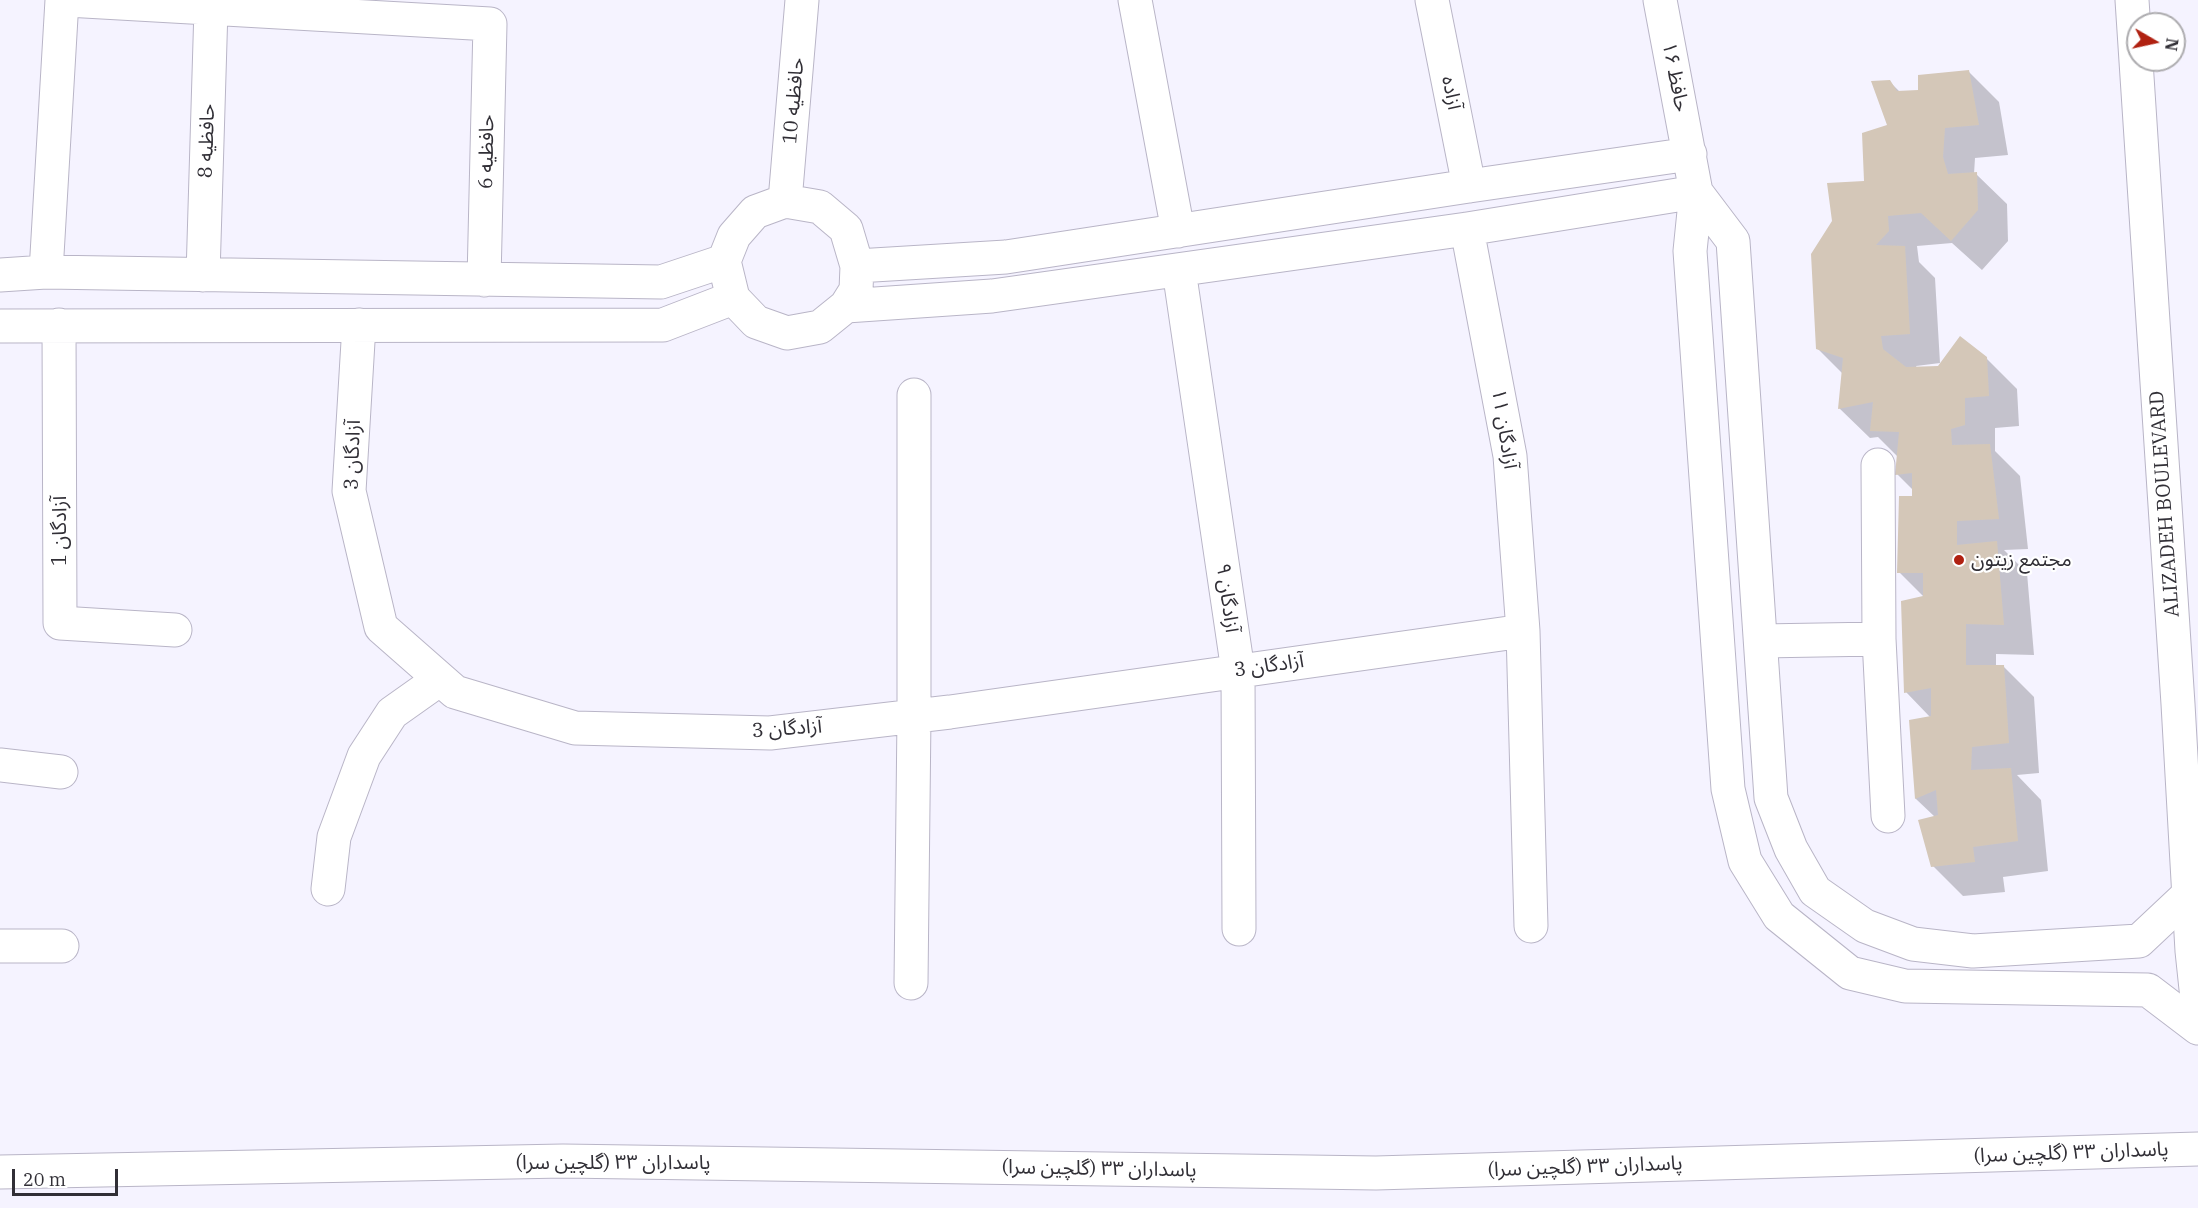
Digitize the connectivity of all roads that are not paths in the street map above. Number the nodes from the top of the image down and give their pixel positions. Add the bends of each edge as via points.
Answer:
1 (62, 0) edge
2 (67, 0) edge
3 (802, 0) edge
4 (1135, 0) edge
5 (1432, 0) edge
6 (1660, 0) edge
7 (2132, 0) edge
8 (211, 8) junction
9 (1690, 154) junction
10 (1469, 186) junction
11 (1696, 192) junction
12 (785, 201) junction
13 (1467, 229) junction
14 (1178, 231) junction
15 (724, 261) junction
16 (857, 266) junction
17 (1179, 270) junction
18 (46, 272) junction
19 (0, 275) edge
20 (203, 275) junction
21 (484, 280) junction
22 (733, 298) junction
23 (846, 306) junction
24 (59, 325) junction
25 (359, 325) junction
26 (0, 326) edge
27 (914, 394) dead end
28 (1878, 465) dead end
29 (175, 630) dead end
30 (1523, 631) junction
31 (1880, 639) junction
32 (1761, 641) junction
33 (1238, 671) junction
34 (440, 679) junction
35 (2188, 703) edge
36 (914, 716) junction
37 (0, 765) edge
38 (61, 772) dead end
39 (1888, 816) dead end
40 (328, 889) dead end
41 (2188, 895) junction
42 (1531, 926) dead end
43 (1239, 929) dead end
44 (0, 946) edge
45 (62, 946) dead end
46 (911, 983) dead end
47 (2198, 1008) edge
48 (2198, 1028) edge
49 (2198, 1149) edge
50 (0, 1172) edge

1 - 18 street
2 - 8 street
3 - 12 street, حافظیه 10
4 - 14 street
5 - 10 street, آزاده
6 - 9 street, حافظ ۱۶
7 - 35 street, ALIZADEH BOULEVARD
8 - 20 street, حافظیه 8
8 - 21 street, حافظیه 6 via 490,24
9 - 10 street
9 - 11 street, حافظ ۱۶
10 - 14 street
11 - 13 street
11 - 32 street via 1733,241
11 - 48 street via 1690,251 1728,789 1745,861 1779,916 1850,973 1905,986 2148,990
12 - 15 street via 755,212 734,236
12 - 16 street via 820,207 846,229
13 - 17 street
13 - 30 street, آزادگان ۱۱ via 1510,456
14 - 16 street via 1006,257
15 - 21 street via 660,282
15 - 22 street
16 - 23 street via 856,290
17 - 23 street via 992,296
17 - 33 street, آزادگان ۹
18 - 19 street
18 - 20 street
20 - 21 street
22 - 23 street via 756,322 787,333 820,327
22 - 25 street via 663,325
24 - 25 street
24 - 26 street
24 - 29 street, آزادگان 1 via 60,623
25 - 34 street, آزادگان 3 via 349,491 354,513 381,627
27 - 36 street
28 - 31 street
30 - 33 street, آزادگان 3
30 - 42 street, آزادگان ۱۱
31 - 32 street
31 - 39 street
32 - 41 street via 1772,798 1791,849 1815,891 1865,926 1913,944 1973,951 2139,941
33 - 36 street, آزادگان 3
33 - 43 street, آزادگان ۹
34 - 36 street, آزادگان 3 via 455,692 575,728 770,733
34 - 40 street via 392,713 364,756 334,837
35 - 41 street, ALIZADEH BOULEVARD
36 - 46 street
37 - 38 street
41 - 47 street, ALIZADEH BOULEVARD
44 - 45 street
49 - 50 street, پاسداران ۳۳ (گلچین سرا) via 1376,1173 563,1161

